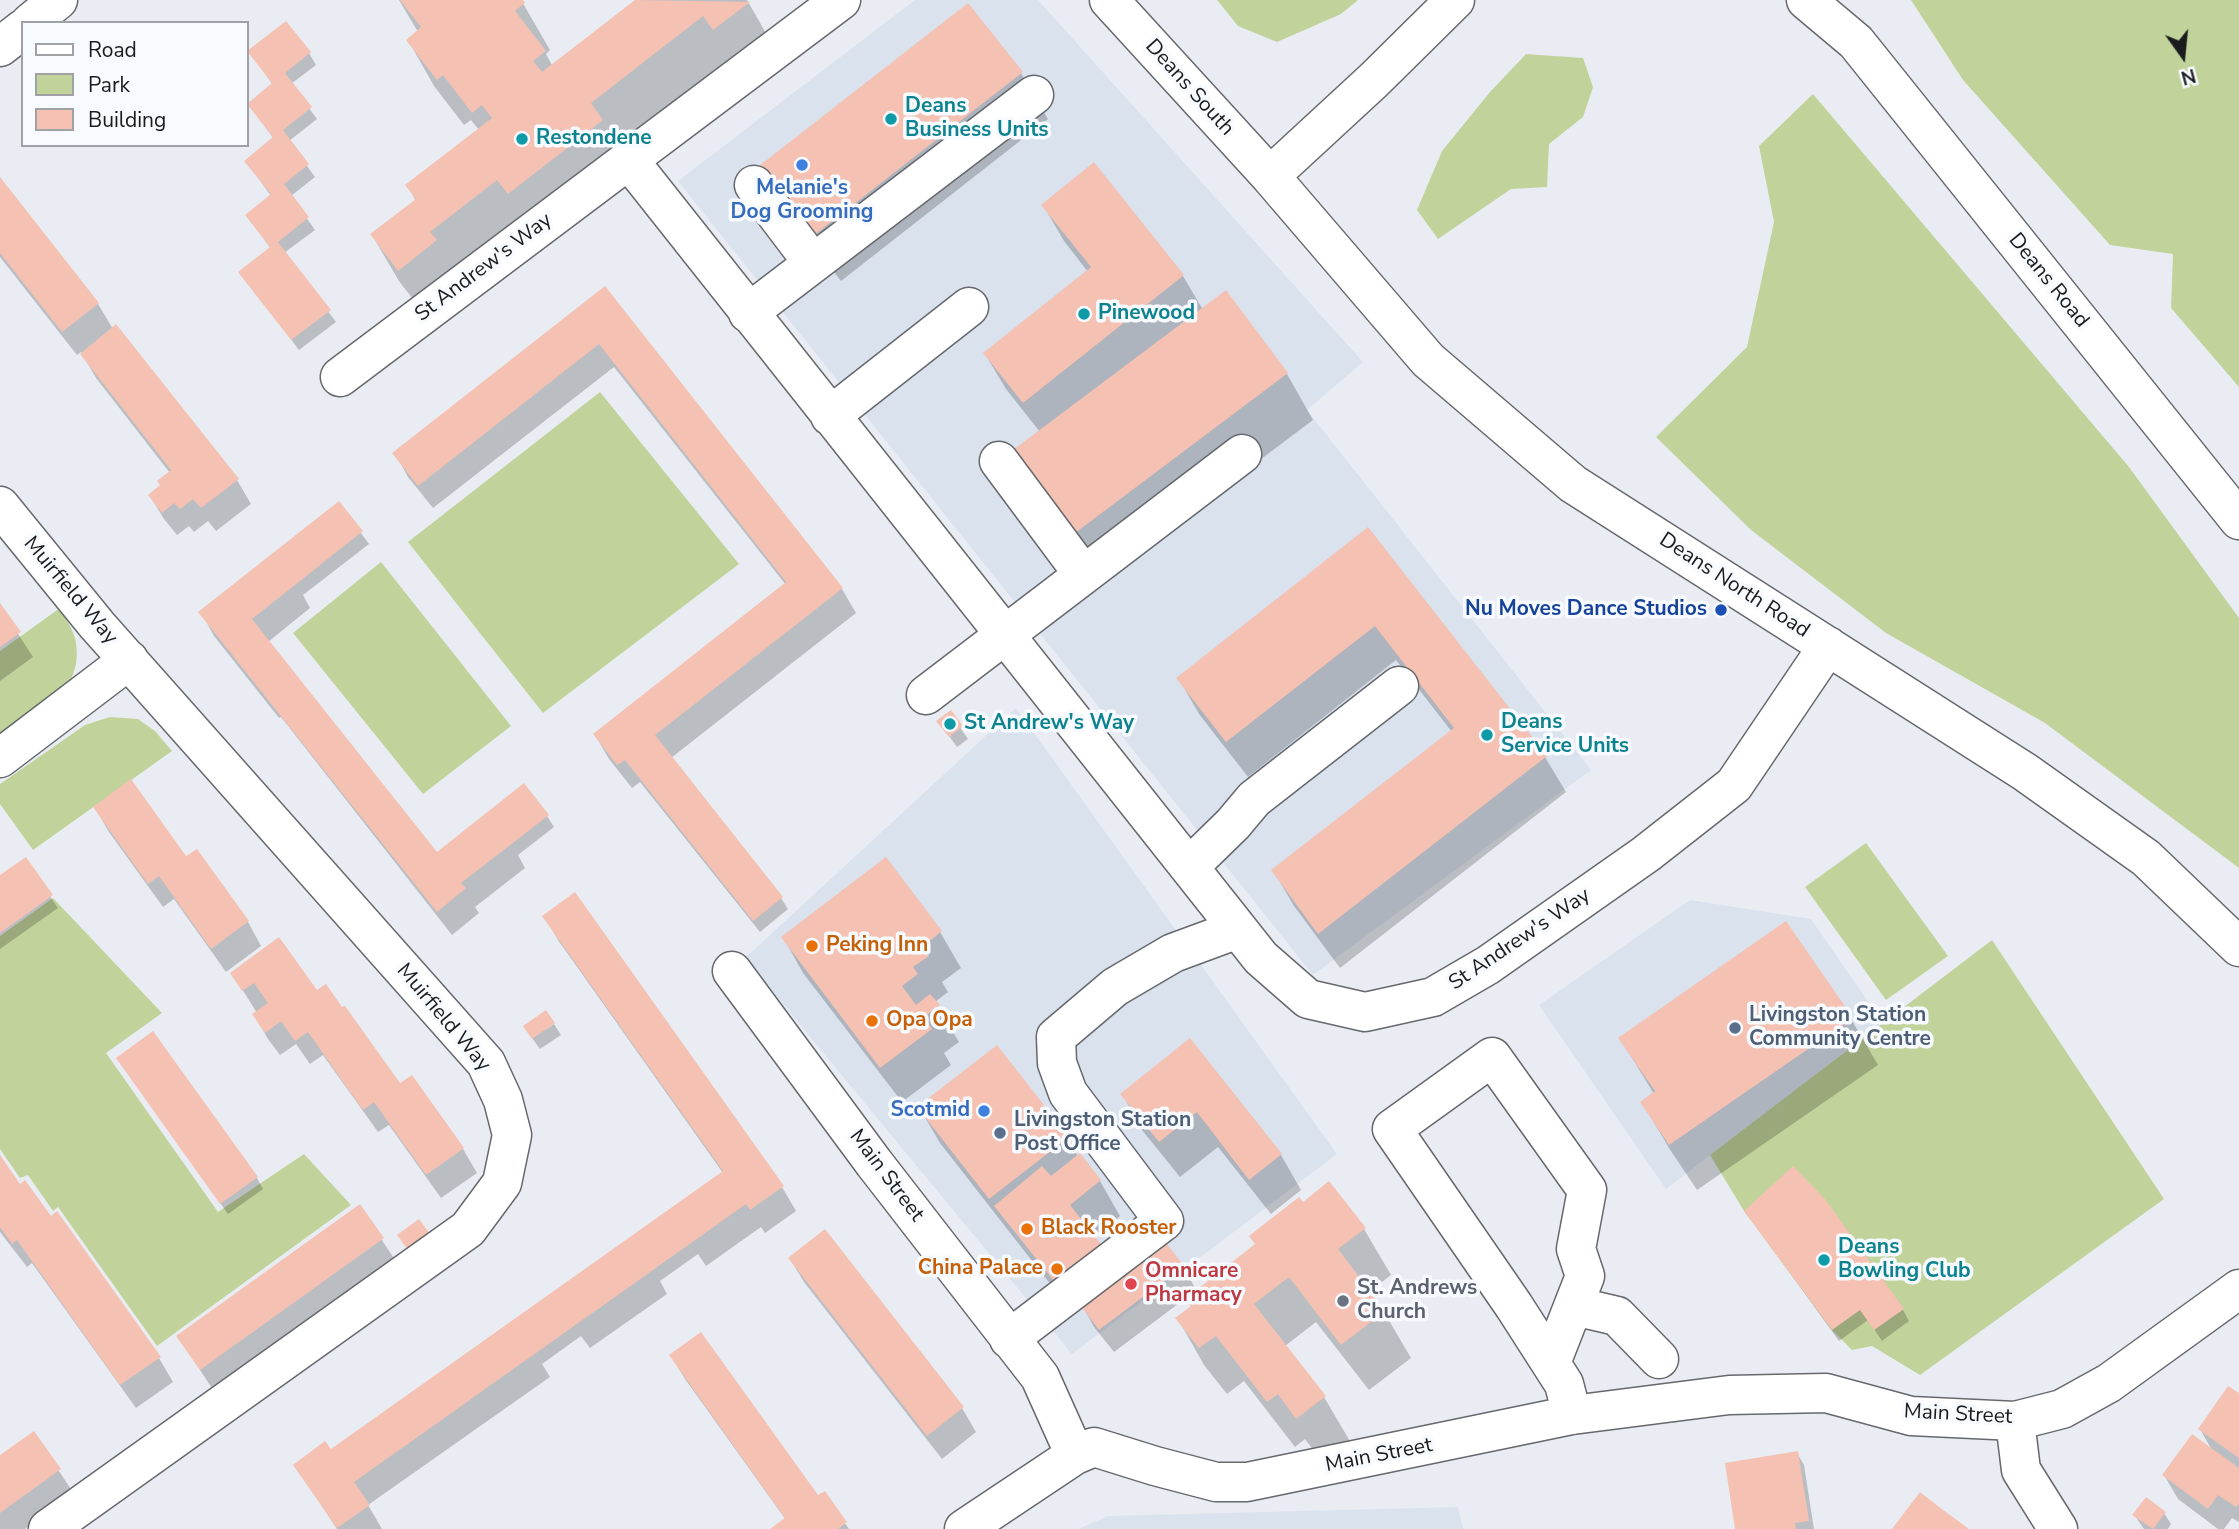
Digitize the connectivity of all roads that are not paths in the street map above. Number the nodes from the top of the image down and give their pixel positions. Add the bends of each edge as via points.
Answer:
1 (58, 0) edge
2 (841, 0) edge
3 (1109, 0) edge
4 (1455, 0) edge
5 (1806, 0) edge
6 (1840, 0) edge
7 (31, 21) edge
8 (1856, 42) junction
9 (1034, 95) dead end
10 (628, 159) junction
11 (1270, 176) junction
12 (754, 185) dead end
13 (813, 263) junction
14 (969, 307) dead end
15 (748, 313) junction
16 (340, 377) dead end
17 (830, 416) junction
18 (1242, 454) dead end
19 (999, 461) dead end
20 (0, 506) edge
21 (2239, 520) edge
22 (1083, 574) junction
23 (1004, 633) junction
24 (1828, 646) junction
25 (129, 660) junction
26 (1399, 686) dead end
27 (926, 695) dead end
28 (0, 758) edge
29 (1189, 867) junction
30 (1238, 929) junction
31 (2239, 947) edge
32 (732, 971) dead end
33 (2239, 1289) edge
34 (1574, 1306) junction
35 (1009, 1339) junction
36 (1659, 1359) dead end
37 (1551, 1363) junction
38 (1572, 1415) junction
39 (2015, 1421) junction
40 (1075, 1455) junction
41 (48, 1529) edge
42 (964, 1529) edge
43 (2058, 1529) edge

1 - 7 street
2 - 10 street, St Andrew's Way
3 - 11 street, Deans South
4 - 11 street
5 - 8 street, Deans Road
6 - 8 street, Deans Road
8 - 21 street, Deans Road
9 - 13 street
10 - 15 street, St Andrew's Way
10 - 16 street, St Andrew's Way
11 - 24 street, Deans North Road via 1428,360 1573,484
12 - 13 street
13 - 15 street
14 - 17 street
15 - 17 street, St Andrew's Way
17 - 23 street, St Andrew's Way
18 - 22 street
19 - 22 street
20 - 25 street, Muirfield Way
22 - 23 street
23 - 27 street
23 - 29 street, St Andrew's Way
24 - 30 street, St Andrew's Way via 1734,785 1646,854 1488,965 1433,997 1365,1012 1308,999 1261,958
24 - 31 street, Deans North Road via 2025,772 2147,858
25 - 28 street
25 - 41 street, Muirfield Way via 486,1063 512,1135 502,1183 468,1229
26 - 29 street via 1254,799
29 - 30 street, St Andrew's Way
30 - 35 street via 1173,953 1115,987 1056,1037 1057,1063 1068,1093 1164,1221
32 - 35 street, Main Street
33 - 39 street, Main Street via 2109,1383 2062,1409
34 - 36 street via 1618,1316
34 - 37 street
34 - 37 street via 1585,1276 1576,1249 1587,1189 1492,1056 1392,1129
35 - 40 street, Main Street via 1040,1377
37 - 38 street via 1564,1384
38 - 39 street, Main Street via 1729,1395 1826,1393 1911,1416
38 - 40 street, Main Street via 1247,1482 1216,1482 1094,1447
39 - 43 street via 2021,1471
40 - 42 street

